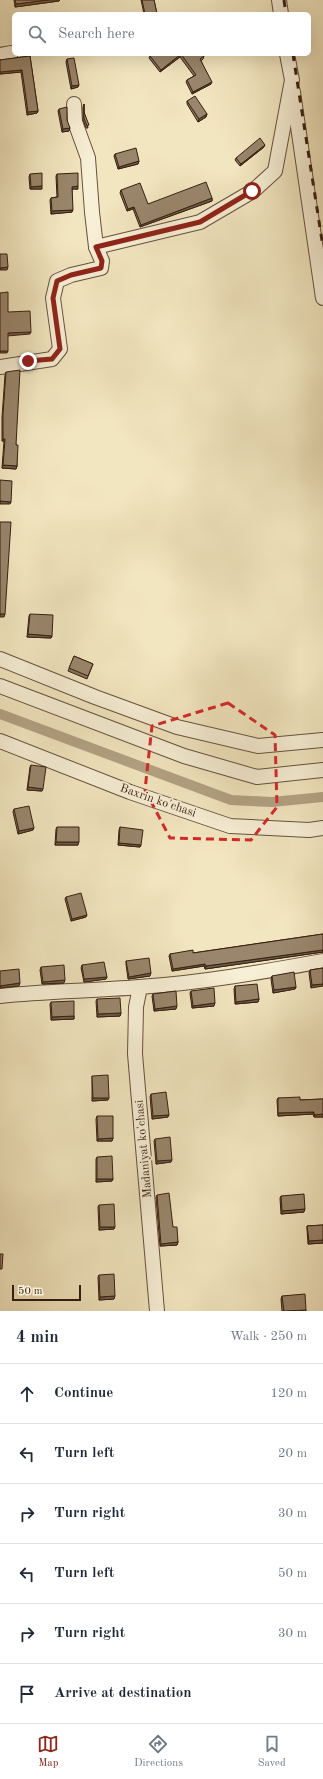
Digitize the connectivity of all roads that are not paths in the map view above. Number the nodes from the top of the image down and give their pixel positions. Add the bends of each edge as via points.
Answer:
1 (279, 0) edge
2 (281, 12) edge
3 (287, 56) edge
4 (292, 80) junction
5 (74, 104) dead end
6 (96, 247) junction
7 (323, 298) edge
8 (0, 367) edge
9 (0, 659) edge
10 (0, 686) edge
11 (323, 740) edge
12 (0, 741) edge
13 (323, 770) edge
14 (323, 828) edge
15 (323, 961) edge
16 (140, 987) junction
17 (0, 996) edge
18 (157, 1311) edge

1 - 2 street
3 - 4 street
4 - 6 street via 275,171 252,191 200,222
4 - 7 street
5 - 6 street via 75,122 88,158
6 - 8 street via 102,261 101,268 57,281 53,298 60,349 52,359
9 - 11 street via 177,727 258,746
10 - 13 street via 184,756 257,777
12 - 14 street, Baxrin ko'chasi via 130,792 230,826 309,830
15 - 16 street via 260,973
16 - 17 street
16 - 18 street, Madaniyat ko'chasi via 136,1007 135,1054

